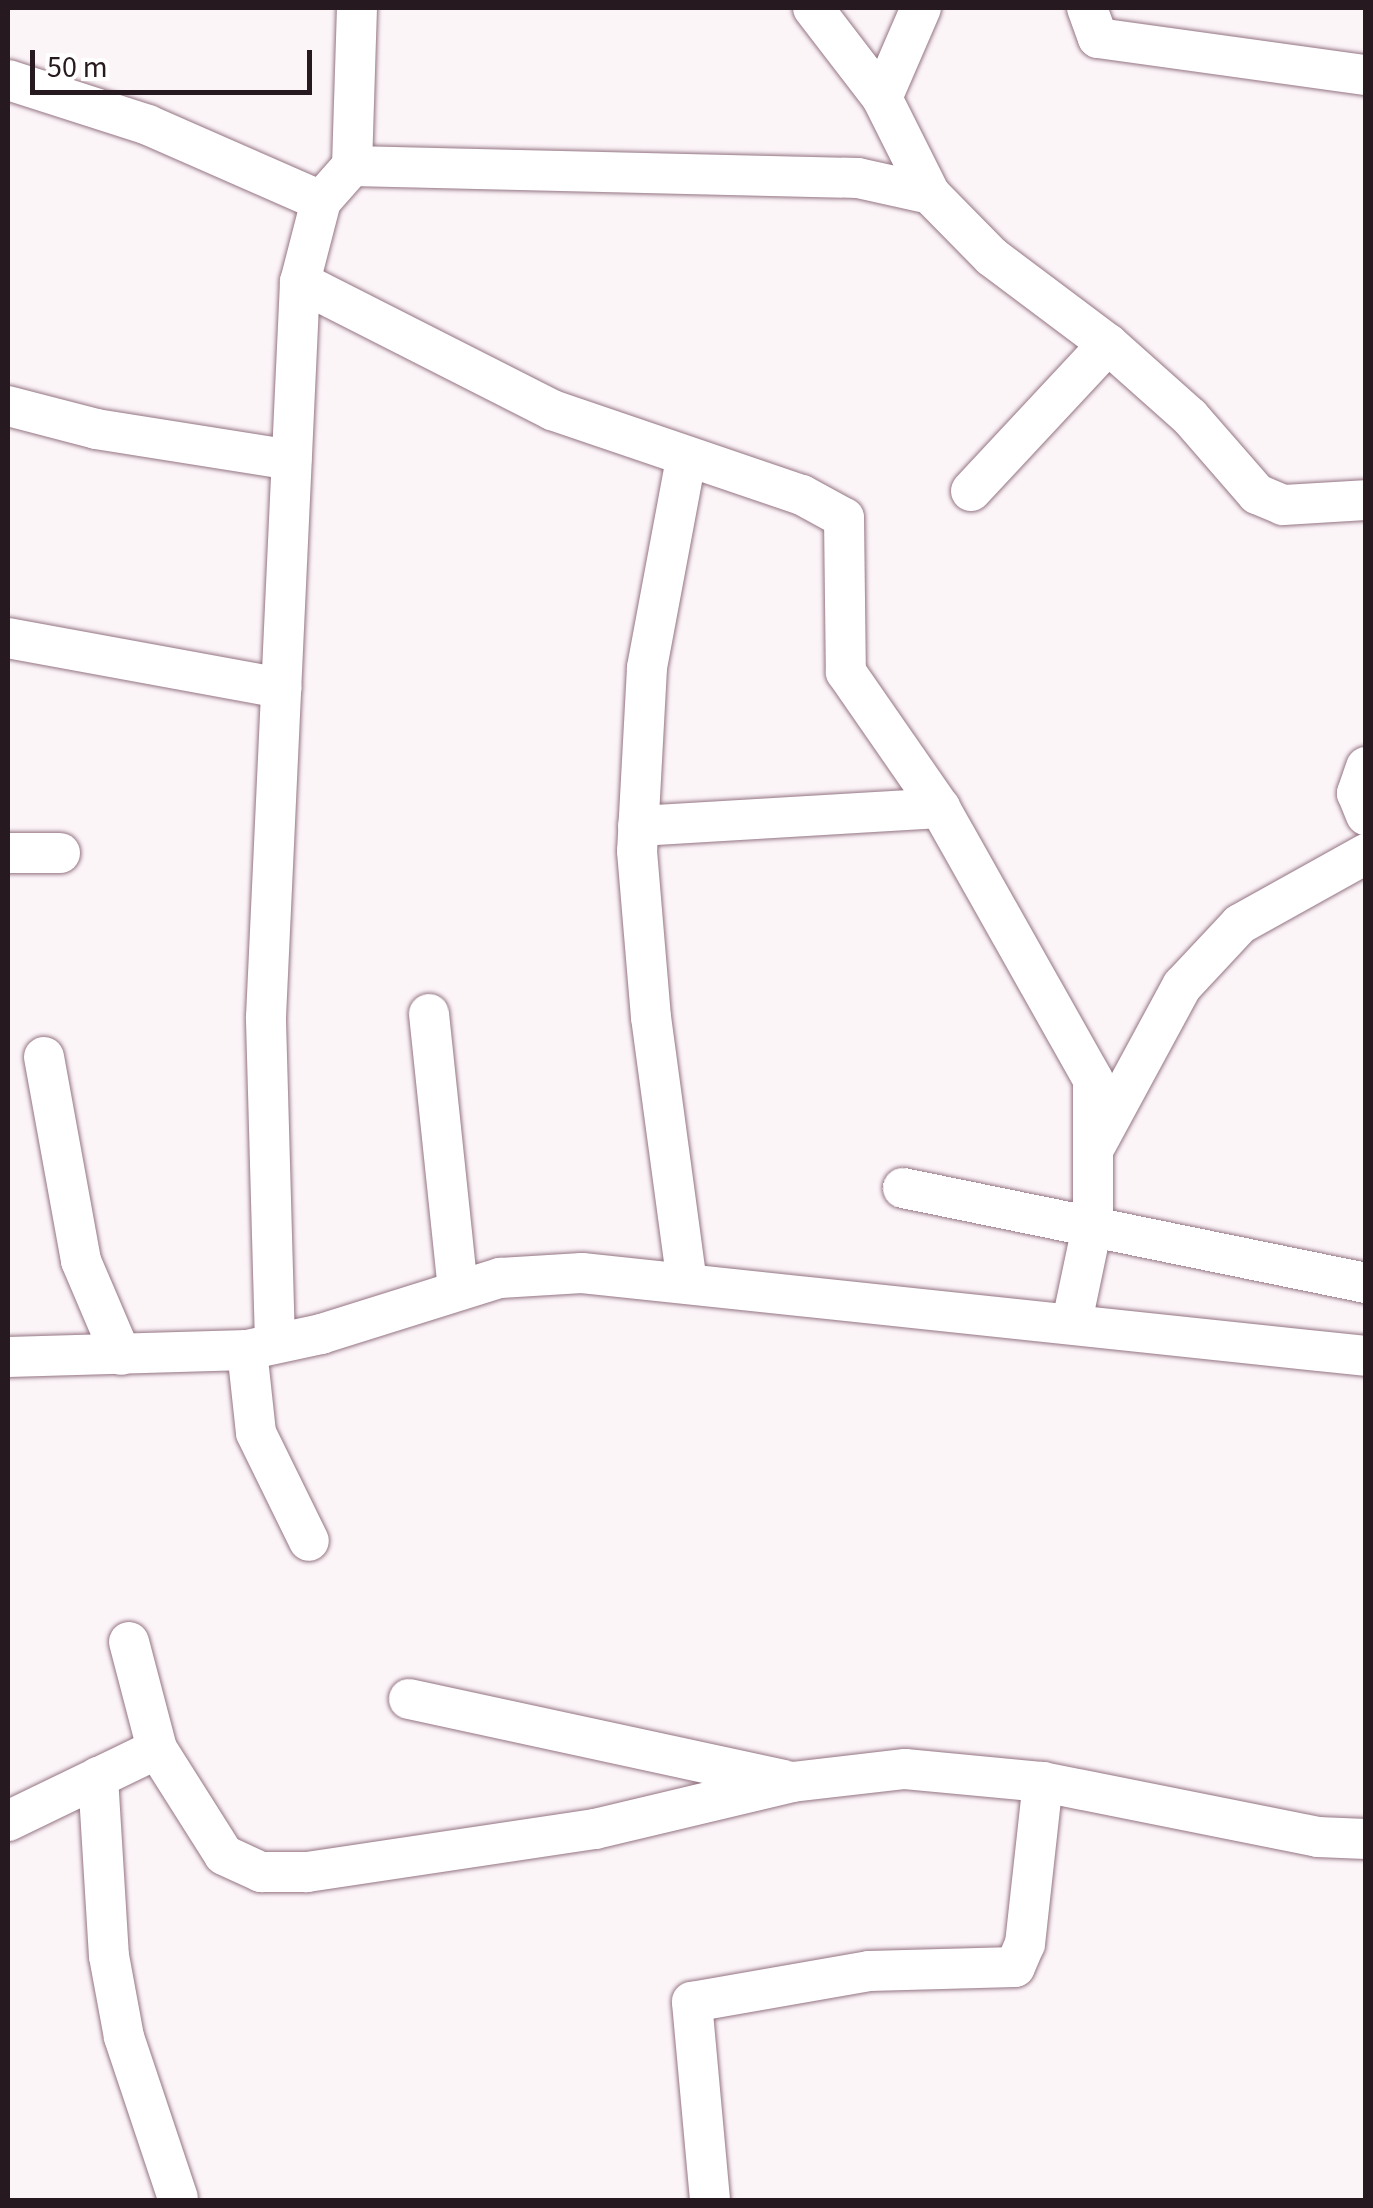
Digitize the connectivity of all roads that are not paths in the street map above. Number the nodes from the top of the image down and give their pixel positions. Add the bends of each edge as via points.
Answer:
1 (356, 8) edge
2 (813, 8) edge
3 (922, 8) edge
4 (1087, 8) edge
5 (1366, 75) edge
6 (8, 80) edge
7 (882, 98) junction
8 (352, 166) junction
9 (930, 194) junction
10 (321, 201) junction
11 (300, 282) junction
12 (1108, 344) junction
13 (8, 406) edge
14 (686, 458) junction
15 (292, 460) junction
16 (970, 491) dead end
17 (1366, 500) edge
18 (8, 638) edge
19 (281, 688) junction
20 (1366, 767) edge
21 (940, 808) junction
22 (1366, 815) edge
23 (638, 826) junction
24 (8, 852) edge
25 (60, 853) dead end
26 (1366, 854) edge
27 (429, 1014) dead end
28 (44, 1057) dead end
29 (1095, 1146) junction
30 (903, 1188) dead end
31 (1093, 1222) junction
32 (1366, 1283) edge
33 (688, 1284) junction
34 (458, 1289) junction
35 (1072, 1322) junction
36 (261, 1347) junction
37 (121, 1355) junction
38 (1366, 1356) edge
39 (8, 1357) edge
40 (309, 1541) dead end
41 (128, 1642) dead end
42 (409, 1699) dead end
43 (156, 1749) junction
44 (98, 1777) junction
45 (792, 1782) junction
46 (1042, 1782) junction
47 (8, 1821) edge
48 (1366, 1839) edge
49 (178, 2198) edge
50 (710, 2200) edge

1 - 8 street
2 - 7 street
3 - 7 street
4 - 5 street via 1098,38
6 - 10 street via 148,125
7 - 9 street
8 - 9 street via 858,178
8 - 10 street
9 - 12 street via 992,257
10 - 11 street
11 - 14 street via 552,410
11 - 15 street
12 - 16 street
12 - 17 street via 1190,417 1257,494 1283,506
13 - 15 street via 96,428
14 - 21 street via 802,496 844,518 846,672
14 - 23 street via 647,668
15 - 19 street
18 - 19 street
19 - 36 street
20 - 22 street via 1357,793
21 - 23 street
21 - 29 street via 1093,1080
23 - 33 street via 651,1018
24 - 25 street
26 - 29 street via 1240,924 1182,986
27 - 34 street
28 - 37 street via 81,1261
29 - 31 street
30 - 31 street
31 - 32 street
31 - 35 street
33 - 34 street via 582,1273 500,1278
33 - 35 street
34 - 36 street
35 - 38 street
36 - 37 street
36 - 40 street via 256,1433
37 - 39 street
41 - 43 street
42 - 45 street
43 - 44 street
43 - 45 street via 224,1855 261,1872 307,1872 595,1828
44 - 47 street
44 - 49 street via 109,1956 124,2037
45 - 46 street via 906,1769
46 - 48 street via 1318,1837
46 - 50 street via 1024,1944 1015,1966 869,1971 692,2002

